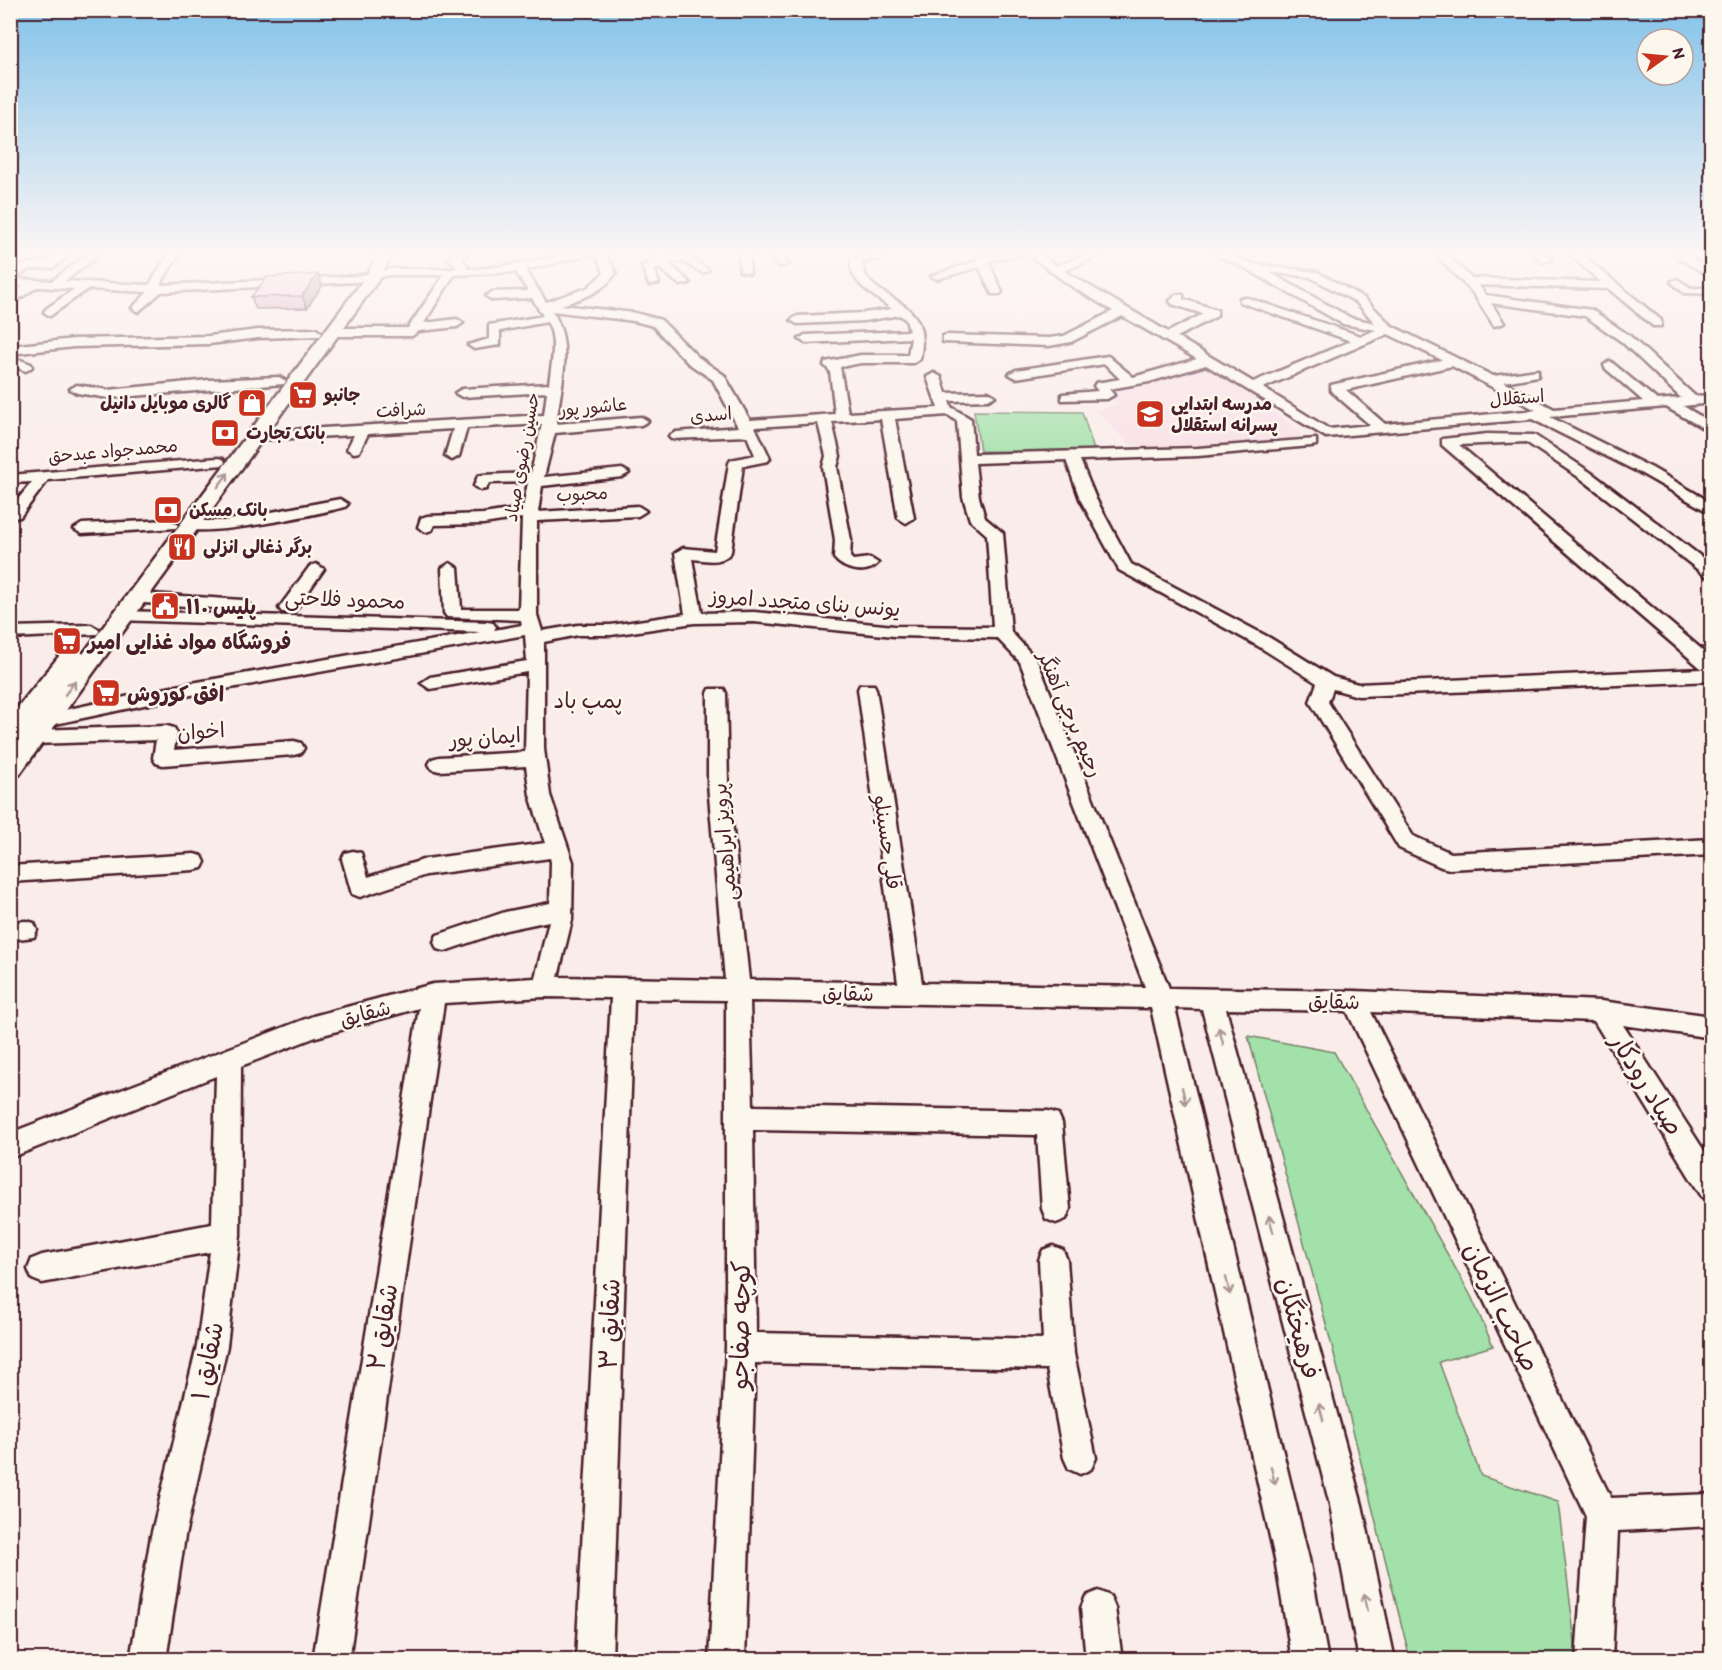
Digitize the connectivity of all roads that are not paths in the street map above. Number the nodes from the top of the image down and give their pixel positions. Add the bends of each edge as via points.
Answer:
1 (412, 332) edge
2 (494, 332) edge
3 (557, 332) edge
4 (666, 332) edge
5 (1081, 332) edge
6 (1161, 332) edge
7 (1176, 332) edge
8 (1337, 332) edge
9 (1381, 332) edge
10 (1393, 332) edge
11 (1616, 332) edge
12 (324, 333) junction
13 (917, 334) joint
14 (1168, 336) junction
15 (804, 339) dead end
16 (947, 339) dead end
17 (1360, 340) junction
18 (1412, 342) junction
19 (474, 345) dead end
20 (1397, 346) dead end
21 (10, 350) edge
22 (10, 360) edge
23 (1209, 360) junction
24 (1451, 362) junction
25 (1610, 365) dead end
26 (26, 367) dead end
27 (1533, 373) dead end
28 (1016, 374) dead end
29 (934, 377) dead end
30 (1490, 380) junction
31 (279, 381) junction
32 (1130, 381) junction
33 (1253, 387) junction
34 (554, 388) junction
35 (77, 389) dead end
36 (462, 393) dead end
37 (988, 396) dead end
38 (1067, 397) dead end
39 (1712, 399) edge
40 (1692, 401) junction
41 (944, 404) junction
42 (1661, 404) junction
43 (1551, 413) junction
44 (887, 415) junction
45 (1534, 415) junction
46 (842, 417) junction
47 (824, 418) junction
48 (641, 422) dead end
49 (461, 424) junction
50 (549, 424) junction
51 (747, 428) junction
52 (1382, 428) junction
53 (1712, 429) edge
54 (363, 430) junction
55 (255, 436) junction
56 (676, 436) dead end
57 (1311, 442) dead end
58 (354, 450) dead end
59 (452, 456) dead end
60 (1072, 458) junction
61 (969, 459) junction
62 (218, 462) junction
63 (622, 473) dead end
64 (45, 476) junction
65 (10, 479) edge
66 (536, 480) junction
67 (481, 486) dead end
68 (340, 504) dead end
69 (1712, 510) edge
70 (638, 511) dead end
71 (10, 514) edge
72 (529, 515) junction
73 (906, 518) dead end
74 (180, 526) junction
75 (426, 527) dead end
76 (82, 529) dead end
77 (870, 563) dead end
78 (450, 568) dead end
79 (316, 569) dead end
80 (1712, 573) edge
81 (136, 598) junction
82 (288, 608) junction
83 (256, 613) junction
84 (453, 613) junction
85 (362, 616) junction
86 (694, 618) junction
87 (105, 620) junction
88 (531, 627) junction
89 (10, 633) edge
90 (1002, 633) junction
91 (536, 665) junction
92 (1712, 668) edge
93 (1712, 675) edge
94 (1327, 681) junction
95 (430, 683) dead end
96 (867, 689) dead end
97 (717, 693) dead end
98 (46, 720) junction
99 (10, 735) edge
100 (34, 737) junction
101 (294, 748) dead end
102 (535, 758) junction
103 (439, 764) dead end
104 (10, 769) edge
105 (1712, 847) edge
106 (558, 849) junction
107 (353, 859) dead end
108 (194, 862) dead end
109 (10, 874) edge
110 (562, 910) junction
111 (445, 942) dead end
112 (544, 987) junction
113 (623, 989) junction
114 (738, 991) junction
115 (433, 994) junction
116 (914, 994) junction
117 (1161, 998) junction
118 (1211, 999) junction
119 (1354, 1001) junction
120 (1601, 1011) junction
121 (1712, 1027) edge
122 (229, 1059) junction
123 (740, 1118) junction
124 (10, 1146) edge
125 (1712, 1188) edge
126 (1056, 1209) dead end
127 (226, 1235) junction
128 (1053, 1260) dead end
129 (42, 1269) dead end
130 (741, 1348) junction
131 (1059, 1354) junction
132 (1080, 1458) dead end
133 (1712, 1510) edge
134 (1602, 1515) junction
135 (1098, 1608) dead end
136 (148, 1659) edge
137 (331, 1659) edge
138 (594, 1659) edge
139 (728, 1659) edge
140 (1104, 1659) edge
141 (1310, 1659) edge
142 (1377, 1659) edge
143 (1594, 1659) edge

1 - 12 street
2 - 19 street via 496,342
3 - 34 street, حسین رضوی صیاد via 559,358
4 - 51 street via 693,360 719,378
5 - 16 street via 1049,342
6 - 14 street
7 - 14 street
8 - 17 street
9 - 17 street
10 - 18 street
11 - 40 street
12 - 21 street via 74,343
12 - 31 main road
12 - 55 main road
13 - 15 street
13 - 46 street via 914,359 861,358 830,365 836,370
14 - 23 street
17 - 33 street
18 - 20 street
18 - 24 street
22 - 26 street
23 - 32 street
23 - 33 street
24 - 30 street
24 - 52 street via 1336,388
25 - 42 street
27 - 30 street
28 - 32 street via 1108,360
29 - 41 street
30 - 43 street
31 - 35 street via 108,394
31 - 62 main road
32 - 38 street via 1101,386 1107,395
33 - 52 street, استقلال via 1326,433
34 - 36 street
34 - 50 street, حسین رضوی صیاد
37 - 41 street
39 - 40 street, استقلال
40 - 42 street, استقلال
41 - 44 street
41 - 61 street via 964,418
42 - 43 street, استقلال
42 - 53 street
43 - 45 street, استقلال
44 - 46 street
44 - 73 street
45 - 52 street, استقلال
45 - 69 street via 1647,471
46 - 47 street
47 - 51 street
47 - 77 street via 843,540 842,558 849,566
48 - 50 street, عاشور پور
49 - 50 street, شرافت
49 - 54 street, شرافت
49 - 59 street
50 - 66 street, حسین رضوی صیاد
51 - 56 street, اسدی
51 - 86 street via 763,458 736,463 723,552 719,556 683,553
54 - 55 street, شرافت
54 - 58 street
74 -> 55 main road
57 - 60 street
60 - 61 street
60 - 94 street via 1088,499 1125,567 1264,642
61 - 90 street via 971,497 978,520 995,533
62 - 64 street, محمدجواد عبدحق
62 - 74 main road
63 - 66 street
64 - 65 street, محمدجواد عبدحق
64 - 71 street via 15,514
66 - 67 street via 483,479
66 - 72 street, حسین رضوی صیاد
68 - 74 street via 224,526
70 - 72 street, محبوب
72 - 75 street, محبوب via 427,521
72 - 88 street, حسین رضوی صیاد
74 - 76 street
74 - 81 main road
74 - 87 main road
78 - 84 street
79 - 82 street
80 - 92 street via 1596,483 1529,438 1447,442
81 - 83 street, محمود فلاحتی
81 - 87 main road
82 - 83 street, محمود فلاحتی
82 - 85 street, محمود فلاحتی
83 - 85 street, محمود فلاحتی
83 - 87 street, محمود فلاحتی
84 - 85 street, محمود فلاحتی
84 - 88 street, محمود فلاحتی
85 - 88 street, محمود فلاحتی
86 - 88 street, یونس بنای متجدد امروز via 611,630
86 - 90 street, یونس بنای متجدد امروز via 754,617 894,631
87 - 89 street, محمود فلاحتی
98 -> 87 main road
87 - 99 main road
88 - 91 street, حسین رضوی صیاد
88 - 98 street via 186,690
90 - 117 street, رحیم برجی آهنگر via 1028,660
91 - 95 street
91 - 102 street, حسین رضوی صیاد
93 - 94 street via 1358,690
94 - 105 street via 1318,702 1406,842 1449,861
96 - 116 street, قلی حسینلو via 908,978
97 - 114 street, پرویز ابراهیمی via 718,784
98 - 100 main road
100 - 101 street, اخوان via 167,733 163,758
100 - 104 main road
102 - 103 street, ایمان پور
102 - 106 street, حسین رضوی صیاد via 540,795
106 - 107 street via 426,867 360,888
106 - 110 street, حسین رضوی صیاد via 562,862
108 - 109 street
110 - 111 street via 505,921
110 - 112 street, حسین رضوی صیاد
112 - 113 street, شقایق
112 - 115 street, شقایق
113 - 114 street, شقایق
113 - 138 street, شقایق ۳
114 - 116 street, شقایق
114 - 123 street, کوچه صفاجو
115 - 122 street, شقایق via 313,1027
115 - 137 street, شقایق ۲
116 - 117 street, شقایق
117 - 118 street, شقایق
117 -> 141 street via 1292,1558
118 - 119 street, شقایق
142 -> 118 street, فرهیختگان via 1346,1504
119 - 120 street, شقایق
119 - 134 street, صاحب الزمان
120 - 121 street, شقایق
120 - 125 street, صیاد رودکار
122 - 124 street, شقایق
122 - 127 street, شقایق ۱
123 - 126 street via 1049,1123
123 - 130 street, کوچه صفاجو
127 - 129 street
127 - 136 street, شقایق ۱ via 212,1346 168,1536
128 - 131 street
130 - 131 street
130 - 139 street, کوچه صفاجو
131 - 132 street
133 - 134 street
134 - 143 street
135 - 140 street

